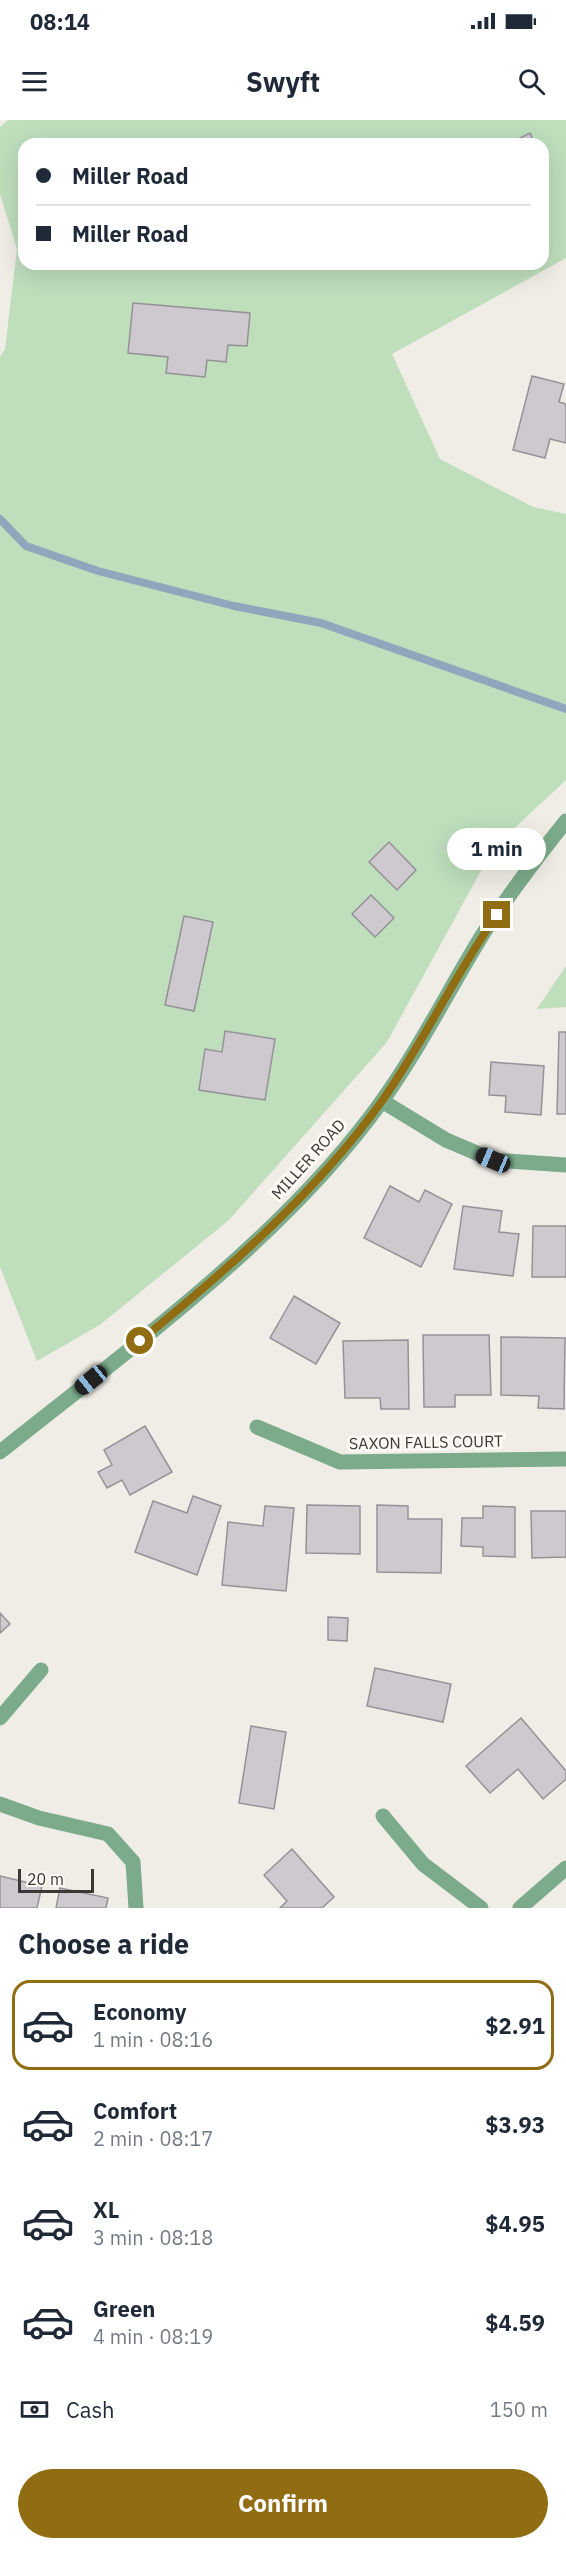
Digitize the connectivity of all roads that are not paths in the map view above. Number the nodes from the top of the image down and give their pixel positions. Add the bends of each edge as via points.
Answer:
1 (566, 821) edge
2 (382, 1101) junction
3 (566, 1166) edge
4 (257, 1428) dead end
5 (0, 1452) edge
6 (566, 1459) edge
7 (41, 1670) dead end
8 (0, 1718) edge
9 (0, 1804) edge
10 (383, 1816) dead end
11 (566, 1868) edge
12 (136, 1908) edge
13 (481, 1908) edge
14 (520, 1908) edge

1 - 2 street, MILLER ROAD via 485,932
2 - 3 street via 446,1140 493,1160
2 - 5 street, MILLER ROAD via 325,1172 268,1230 156,1328
4 - 6 street, SAXON FALLS COURT via 340,1462
7 - 8 street
9 - 12 street via 39,1818 108,1834 133,1862
10 - 13 street via 423,1864
11 - 14 street

